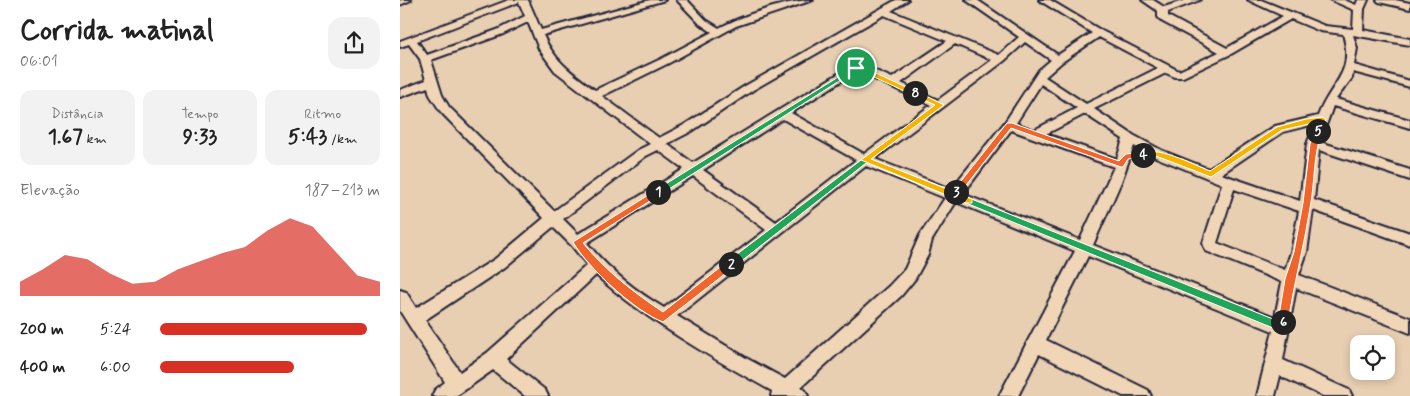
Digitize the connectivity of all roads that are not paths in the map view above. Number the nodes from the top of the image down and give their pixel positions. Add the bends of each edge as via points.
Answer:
1 (406, 0) edge
2 (517, 0) edge
3 (523, 0) edge
4 (660, 0) edge
5 (682, 0) edge
6 (808, 0) edge
7 (903, 0) edge
8 (971, 0) edge
9 (1044, 0) edge
10 (1147, 0) edge
11 (1196, 0) edge
12 (1253, 0) edge
13 (1336, 0) edge
14 (1382, 0) edge
15 (400, 2) edge
16 (1361, 4) edge
17 (1410, 6) edge
18 (1163, 10) junction
19 (883, 12) junction
20 (1290, 16) junction
21 (533, 25) junction
22 (719, 32) junction
23 (1353, 32) junction
24 (1100, 33) junction
25 (1025, 37) junction
26 (955, 40) junction
27 (405, 42) edge
28 (1410, 42) edge
29 (1227, 52) junction
30 (425, 59) junction
31 (1000, 59) junction
32 (1058, 60) junction
33 (1350, 67) junction
34 (1165, 69) junction
35 (1040, 78) junction
36 (431, 82) junction
37 (893, 83) junction
38 (1410, 84) edge
39 (400, 94) edge
40 (594, 95) junction
41 (1329, 101) junction
42 (940, 105) junction
43 (1088, 109) junction
44 (783, 114) junction
45 (1322, 119) junction
46 (1410, 124) edge
47 (1010, 125) junction
48 (1035, 134) junction
49 (1129, 138) junction
50 (657, 144) junction
51 (1313, 144) junction
52 (1157, 153) junction
53 (865, 160) junction
54 (1123, 161) junction
55 (694, 170) junction
56 (1211, 174) junction
57 (1410, 175) edge
58 (1229, 182) junction
59 (954, 195) junction
60 (1307, 206) junction
61 (554, 218) junction
62 (776, 229) junction
63 (1410, 239) edge
64 (577, 242) junction
65 (1083, 247) junction
66 (596, 266) junction
67 (1290, 279) junction
68 (400, 297) edge
69 (414, 318) junction
70 (663, 318) junction
71 (1410, 326) edge
72 (1282, 327) junction
73 (1036, 344) junction
74 (493, 359) junction
75 (1274, 365) junction
76 (457, 384) junction
77 (788, 394) edge
78 (441, 396) edge
79 (539, 396) edge
80 (1008, 396) edge
81 (1142, 396) edge
82 (1266, 396) edge
83 (1343, 396) edge

1 - 15 street
2 - 27 street
3 - 21 street
4 - 21 street
5 - 22 street via 703,22
6 - 22 street via 746,19
7 - 19 street
8 - 25 street
9 - 24 street
10 - 18 street
11 - 18 street
12 - 20 street
13 - 16 street
14 - 17 street
16 - 23 street
18 - 29 street via 1166,20
19 - 26 street
19 - 50 street
20 - 23 street via 1314,26
20 - 29 street
21 - 30 street via 500,32
21 - 40 street via 552,62
22 - 40 street
23 - 28 street
23 - 33 street
24 - 32 street
24 - 34 street
25 - 31 street
25 - 32 street
26 - 31 street
26 - 37 street
27 - 30 street
29 - 34 street via 1180,75
30 - 36 street
31 - 42 street
32 - 35 street
33 - 38 street
33 - 41 street via 1347,78
34 - 43 street
35 - 43 street
35 - 47 street
36 - 39 street
36 - 61 street via 436,95 461,126
37 - 42 street
37 - 44 street via 856,68
40 - 50 street
41 - 45 street
41 - 46 street
42 - 53 street
43 - 48 street
43 - 49 street
44 - 53 street
44 - 55 street
45 - 51 street
45 - 56 street via 1279,129
47 - 48 street
47 - 59 street
48 - 54 street
49 - 52 street
49 - 54 street
50 - 55 street
50 - 61 street
51 - 57 street
51 - 60 street
52 - 54 street
52 - 56 street
53 - 59 street
53 - 62 street
54 - 65 street
55 - 62 street
55 - 64 street
56 - 58 street
58 - 60 street
58 - 67 street via 1210,245
59 - 65 street
59 - 77 street via 925,239 910,274
60 - 63 street
60 - 67 street via 1299,252
61 - 64 street
61 - 69 street via 500,262
62 - 70 street
64 - 66 street
65 - 72 street
65 - 73 street
66 - 70 street via 629,295
66 - 74 street
67 - 71 street
67 - 72 street
68 - 69 street
69 - 76 street
70 - 77 street
72 - 75 street
73 - 80 street
73 - 81 street
74 - 76 street
74 - 79 street
75 - 82 street
75 - 83 street
76 - 78 street

